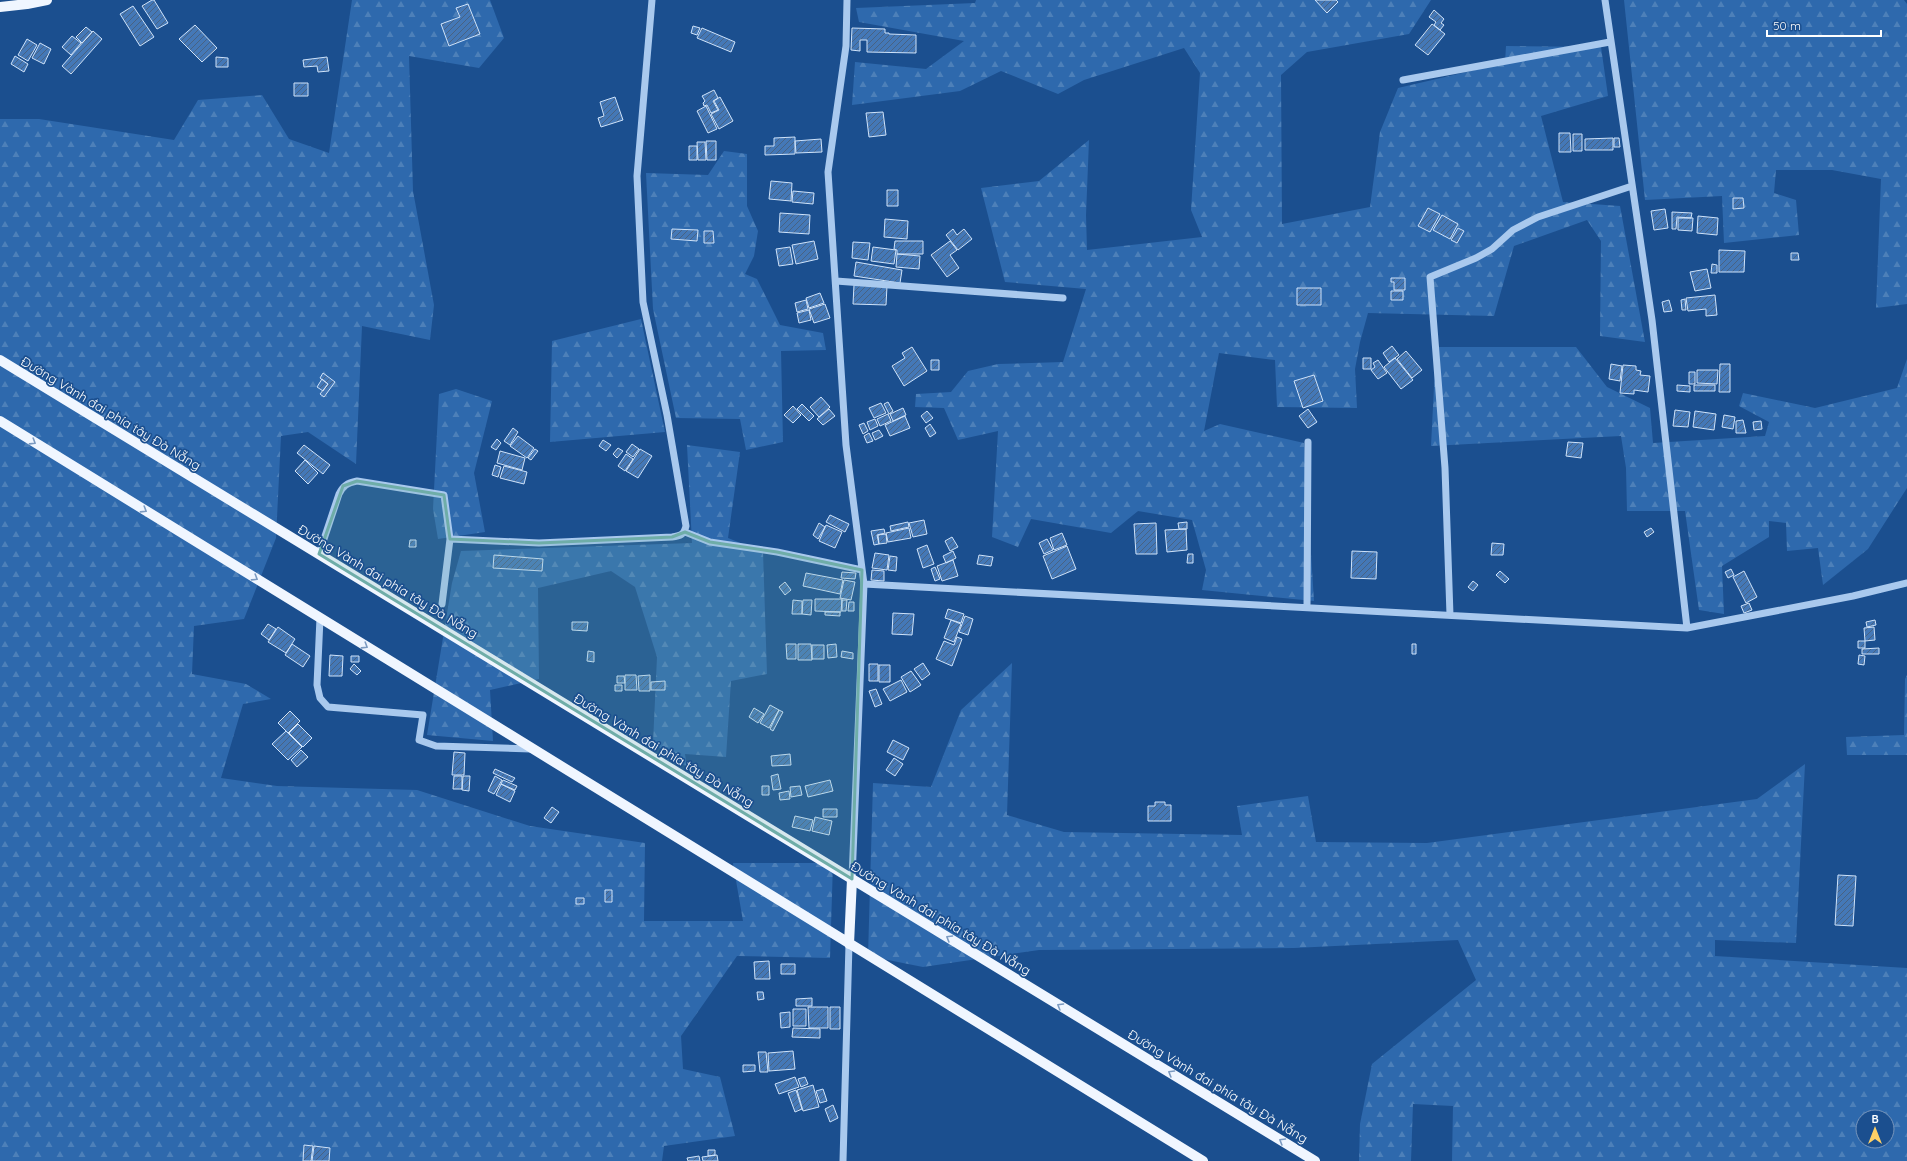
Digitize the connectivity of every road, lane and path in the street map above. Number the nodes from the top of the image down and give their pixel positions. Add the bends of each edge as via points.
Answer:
1 (48, 0) edge
2 (652, 0) edge
3 (847, 0) edge
4 (1604, 0) edge
5 (0, 7) edge
6 (1610, 42) junction
7 (1403, 80) dead end
8 (1632, 186) junction
9 (836, 281) junction
10 (1063, 298) dead end
11 (0, 360) edge
12 (0, 422) edge
13 (1308, 442) dead end
14 (685, 532) junction
15 (450, 539) junction
16 (319, 554) junction
17 (862, 570) junction
18 (1907, 583) edge
19 (864, 584) junction
20 (442, 604) dead end
21 (1307, 607) junction
22 (1450, 614) junction
23 (320, 618) junction
24 (1687, 628) junction
25 (532, 749) junction
26 (852, 879) junction
27 (849, 944) junction
28 (843, 1161) edge
29 (1203, 1161) edge
30 (1315, 1161) edge

1 - 5 main road
2 - 14 street via 637,176 643,302 667,415
3 - 9 street via 846,46 828,172
4 - 6 street
6 - 7 street
6 - 8 street
8 - 22 street via 1538,217 1513,230 1492,249 1476,258 1430,277 1446,468
8 - 24 street via 1653,328
9 - 10 street
9 - 17 street via 846,445
11 - 16 main road, Đường Vành đai phía tây Đà Nẵng
12 -> 23 main road
13 - 21 street
14 - 15 street via 672,537 539,543
14 - 17 street via 710,542 777,552
15 - 16 street via 444,496 357,481 343,486
15 - 20 street
16 - 26 main road, Đường Vành đai phía tây Đà Nẵng
17 - 19 street
18 - 24 street
19 - 21 street
19 - 26 street
21 - 22 street
22 - 24 street
23 -> 25 main road
23 - 25 street via 317,685 320,698 328,707 423,715 418,740 436,746
25 - 27 main road
26 - 27 main road
30 -> 26 main road, Đường Vành đai phía tây Đà Nẵng
27 - 28 street
27 - 29 main road

